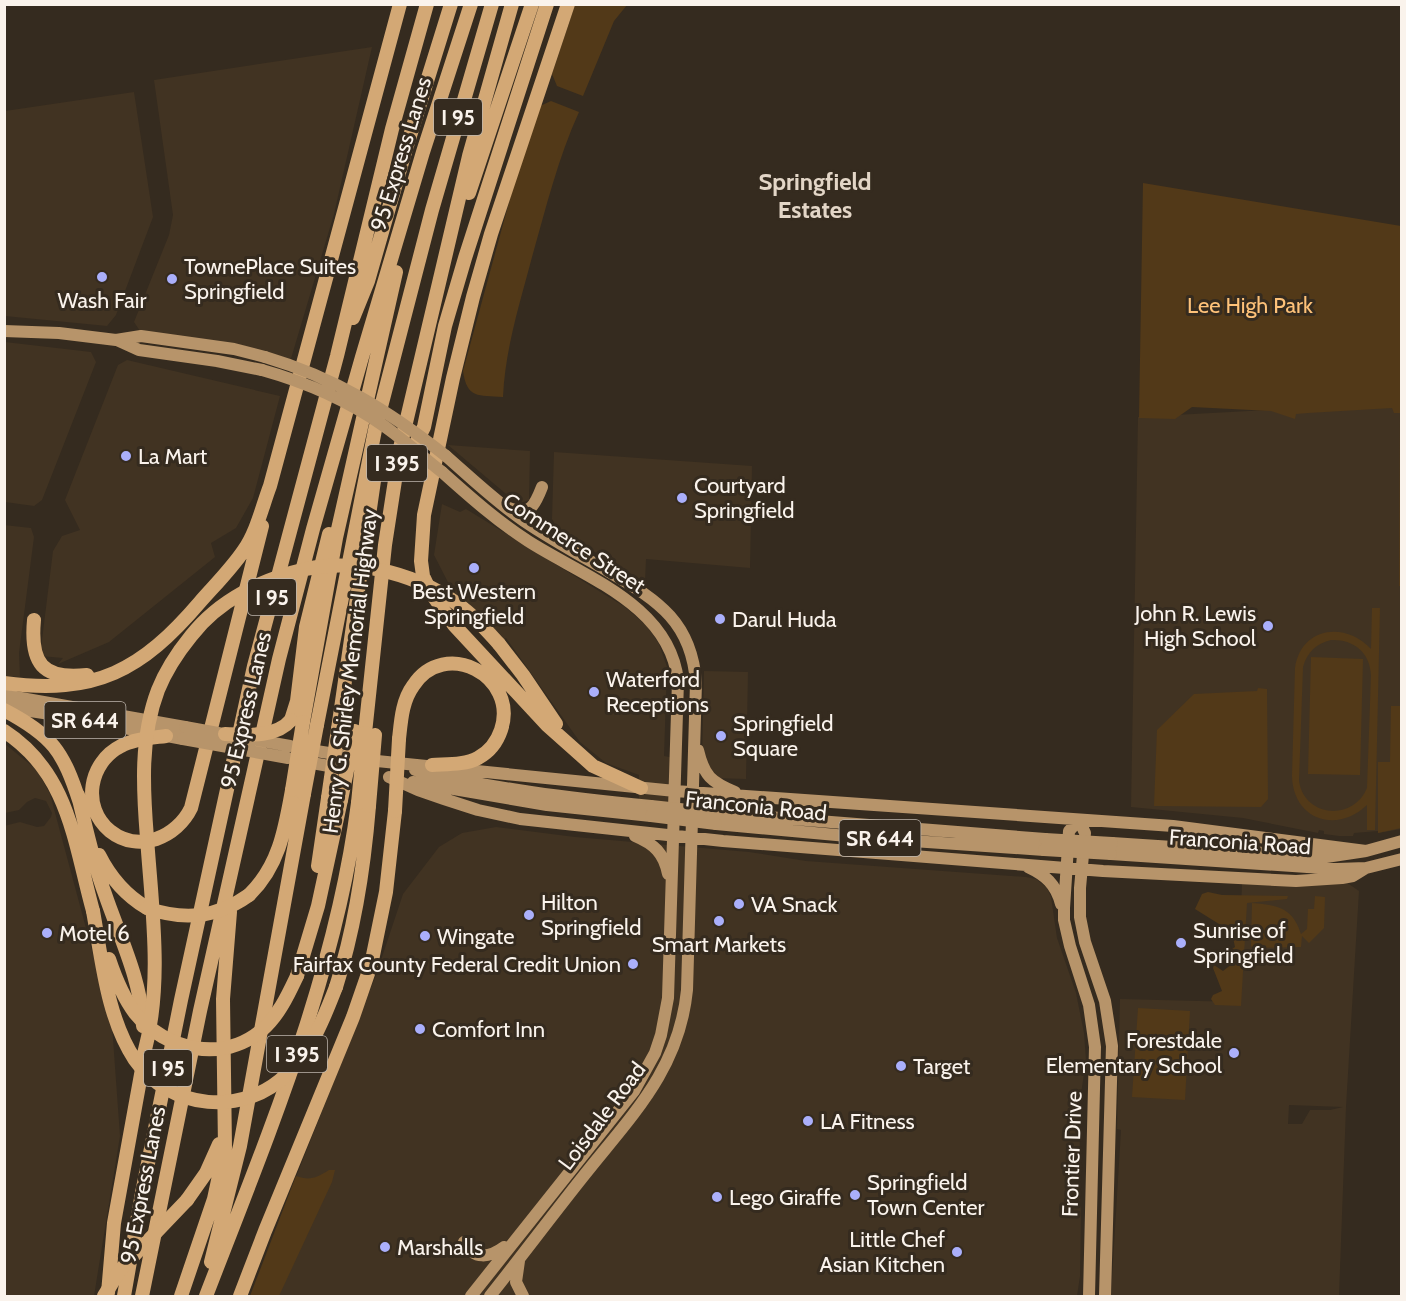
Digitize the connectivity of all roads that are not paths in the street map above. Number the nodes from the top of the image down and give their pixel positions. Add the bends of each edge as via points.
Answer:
1 (400, 4) edge
2 (427, 4) edge
3 (451, 4) edge
4 (471, 4) edge
5 (492, 4) edge
6 (512, 4) edge
7 (532, 4) edge
8 (547, 4) edge
9 (568, 4) edge
10 (423, 152) junction
11 (446, 260) junction
12 (4, 331) edge
13 (116, 340) junction
14 (397, 340) junction
15 (337, 356) junction
16 (421, 436) junction
17 (413, 449) junction
18 (270, 486) junction
19 (542, 487) dead end
20 (500, 504) junction
21 (34, 620) dead end
22 (375, 643) junction
23 (119, 672) junction
24 (4, 683) edge
25 (4, 695) edge
26 (4, 709) edge
27 (304, 722) junction
28 (4, 730) edge
29 (184, 733) junction
30 (365, 733) junction
31 (225, 734) junction
32 (166, 736) junction
33 (695, 737) junction
34 (566, 741) junction
35 (289, 752) junction
36 (377, 761) junction
37 (432, 765) junction
38 (389, 777) junction
39 (641, 788) junction
40 (675, 791) junction
41 (298, 792) junction
42 (692, 793) junction
43 (78, 795) junction
44 (747, 796) junction
45 (335, 799) junction
46 (363, 804) junction
47 (651, 811) junction
48 (1078, 820) junction
49 (622, 831) junction
50 (240, 832) junction
51 (674, 836) junction
52 (691, 838) junction
53 (1401, 841) edge
54 (1111, 849) junction
55 (1366, 851) junction
56 (1401, 859) edge
57 (1021, 864) junction
58 (1066, 868) junction
59 (1366, 868) junction
60 (1082, 869) junction
61 (670, 899) junction
62 (93, 911) junction
63 (1064, 920) junction
64 (144, 1054) junction
65 (225, 1116) junction
66 (464, 1242) dead end
67 (513, 1242) junction
68 (152, 1246) junction
69 (524, 1251) junction
70 (106, 1296) edge
71 (124, 1296) edge
72 (142, 1296) edge
73 (148, 1296) edge
74 (181, 1296) edge
75 (205, 1296) edge
76 (240, 1296) edge
77 (471, 1296) edge
78 (490, 1296) edge
79 (523, 1296) edge
80 (1089, 1296) edge
81 (1106, 1296) edge

1 - 18 highway
2 - 15 highway via 394,119
3 - 15 highway, I 95 via 368,281
4 - 10 highway, 95 Express Lanes
5 - 14 highway, I 95
6 - 11 highway, Henry G. Shirley Memorial Highway / I 395 via 469,156
7 - 11 highway
8 - 16 highway via 455,291
9 - 34 highway via 480,268 453,378 421,544 423,576 441,608 512,688
10 - 27 highway via 355,449 306,627 297,701
10 - 50 highway, 95 Express Lanes via 313,529
11 - 22 highway, Henry G. Shirley Memorial Highway / I 395 via 396,471
12 - 13 main road, Commerce Street
13 - 16 main road, Commerce Street, bridge via 141,336 234,349 304,369 375,405
13 - 17 main road, Commerce Street, bridge via 139,350 217,361 299,382 342,401
14 - 27 highway, I 95
14 - 45 highway, bridge via 338,729
15 - 71 highway, I 95 via 252,675 179,1011
16 - 17 highway, bridge
16 - 20 main road, Commerce Street, bridge
17 - 40 main road, Commerce Street, bridge via 498,521 621,597 655,625 677,671
18 - 23 highway via 244,550 168,639
18 - 32 highway via 191,808 181,825 163,837 144,841 118,836 105,826 96,809 92,784 96,769 119,746
19 - 20 main road via 535,503 525,511
20 - 33 main road, Commerce Street via 648,595 669,614 684,634 694,659
21 - 23 highway via 33,648 44,669 75,676
22 - 30 highway, Henry G. Shirley Memorial Highway / I 395
22 - 30 highway via 378,689
23 - 24 highway via 73,685
25 - 29 main road, SR 644
26 - 32 main road, SR 644
26 - 43 highway via 48,738 65,763
27 - 31 highway, bridge via 273,732
27 - 41 highway, I 95, bridge
28 - 62 highway via 33,753 62,799
29 - 31 main road, SR 644, bridge
29 - 32 main road, SR 644
29 - 35 main road, Franconia Road / SR 644, bridge
30 - 45 highway, bridge
30 - 46 highway, Henry G. Shirley Memorial Highway / I 395, bridge
31 - 35 main road, Franconia Road / SR 644, bridge
33 - 42 main road, Commerce Street
33 - 44 main road via 706,774
34 - 39 highway via 593,766
34 - 64 highway, bridge via 499,644 464,608 424,584 353,567 311,568 269,580 233,598 196,629 176,656 158,689 147,738 144,788 155,970 153,1016
35 - 36 main road, Franconia Road / SR 644
35 - 38 main road, Franconia Road / SR 644
36 - 37 main road, Franconia Road
36 - 47 main road, Franconia Road / SR 644 via 460,781
37 - 39 main road, Franconia Road
37 - 76 highway, bridge via 471,761 484,754 497,739 504,720 499,692 487,676 470,666 459,664 429,670 408,694 399,739 386,892 371,965
38 - 47 main road, Franconia Road / SR 644 via 509,799
38 - 49 main road via 418,790 507,817
39 - 40 main road, Franconia Road
40 - 42 main road, Franconia Road
40 - 51 main road, Commerce Street
41 - 43 highway, bridge via 275,860 264,880 249,895 220,911 195,916 147,908 128,894 106,869
41 - 75 highway, I 95 via 240,1146
42 - 44 main road, Franconia Road
42 - 52 main road, Loisdale Road
43 - 64 highway, bridge via 101,884 135,976
44 - 48 main road, Franconia Road
45 - 62 highway, bridge via 318,906 297,976 276,1015 252,1037 210,1049 177,1045 156,1033 130,1006
46 - 62 highway, bridge via 358,903 336,987 304,1053 287,1075 252,1097 228,1102 186,1098 163,1087 140,1065 114,1013
46 - 75 highway, Henry G. Shirley Memorial Highway / I 395 via 317,994
47 - 54 main road, Franconia Road / SR 644, bridge
48 - 55 main road, Franconia Road via 1205,829
48 - 58 main road, Frontier Drive via 1069,831
48 - 60 main road, Frontier Drive via 1085,834
49 - 51 main road, Franconia Road
49 - 61 main road via 659,850 668,871
50 - 65 highway via 223,977
50 - 68 highway, 95 Express Lanes
51 - 52 main road, Franconia Road
51 - 61 main road, Loisdale Road
52 - 57 main road, Franconia Road
52 - 69 main road, Loisdale Road via 687,990 676,1044 653,1088
53 - 55 main road, Franconia Road / SR 644
54 - 55 main road, Franconia Road / SR 644 via 1309,857
54 - 59 main road, Franconia Road / SR 644 via 1314,868
56 - 59 main road, Franconia Road / SR 644
57 - 58 main road, Franconia Road
57 - 63 main road via 1052,883 1059,894
58 - 60 main road, Franconia Road
58 - 63 main road, Frontier Drive
59 - 60 main road, Franconia Road via 1353,876 1296,881
60 - 81 main road, Frontier Drive via 1080,917 1105,1001 1112,1046
61 - 67 main road, Loisdale Road via 668,998 651,1064 623,1106
63 - 80 main road, Frontier Drive via 1089,1005 1095,1047
64 - 70 highway via 114,1223
65 - 70 highway, bridge via 212,1163 199,1185 120,1270
65 - 74 highway via 225,1148 218,1182
66 - 67 main road via 475,1254 486,1256
67 - 77 main road, Loisdale Road
68 - 72 highway, 95 Express Lanes
68 - 73 highway
69 - 78 main road, Loisdale Road
69 - 79 main road via 516,1276

